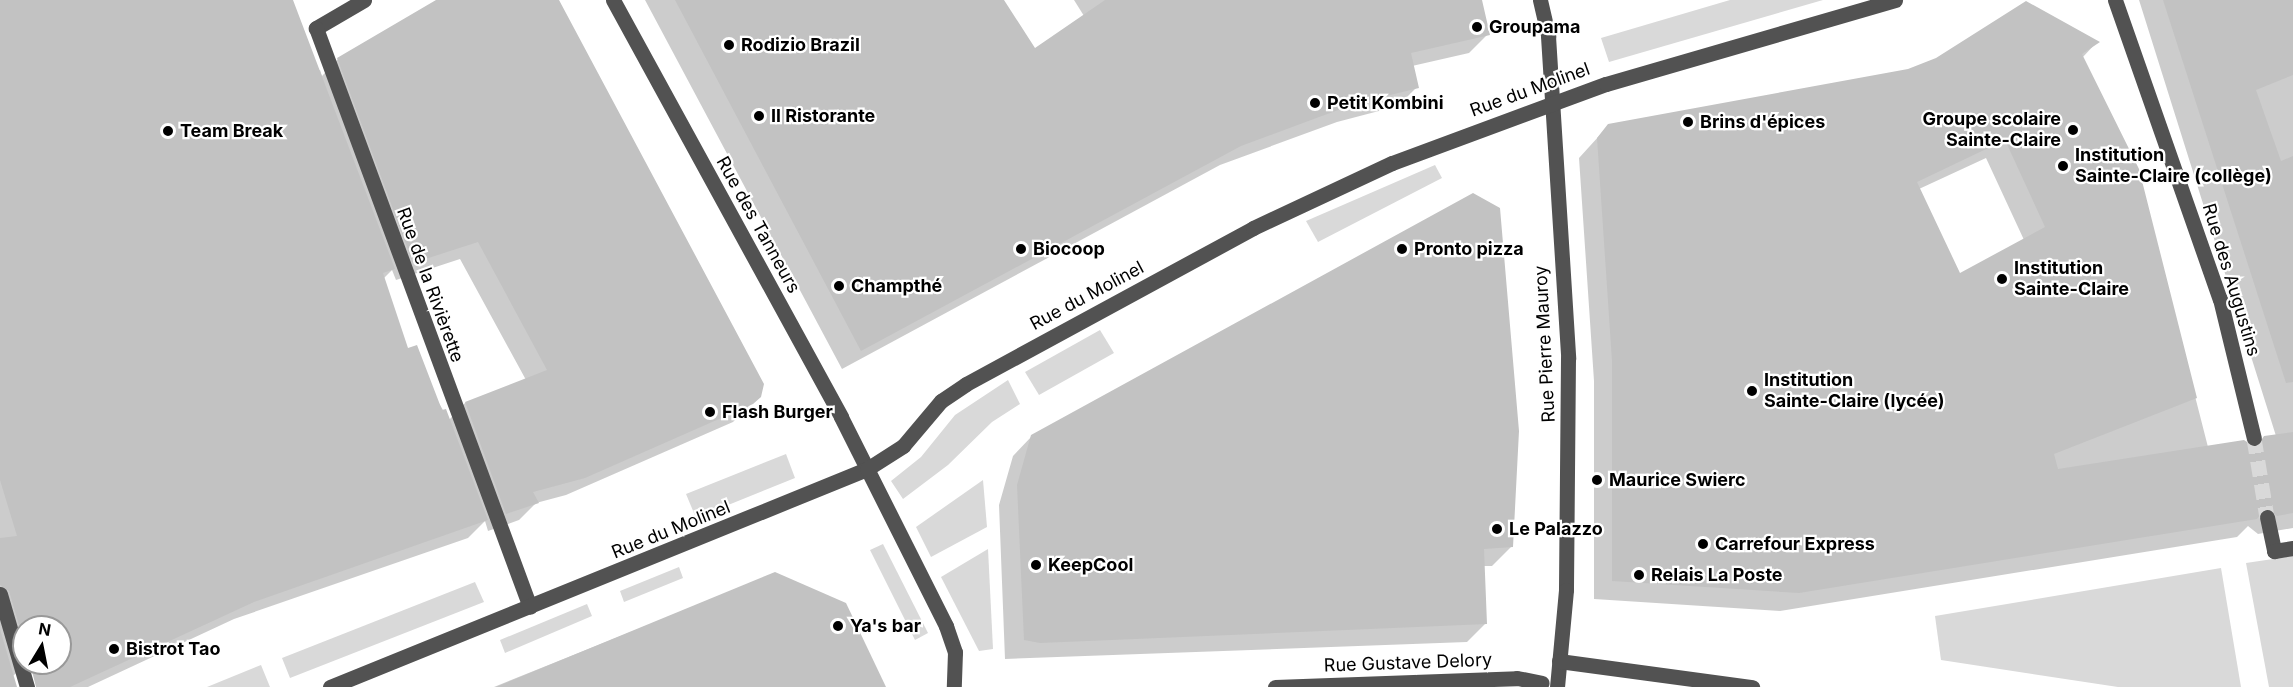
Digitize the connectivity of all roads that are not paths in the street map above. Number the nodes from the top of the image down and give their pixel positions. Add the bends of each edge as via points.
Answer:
1 (364, 0) edge
2 (613, 0) edge
3 (1540, 0) edge
4 (1896, 0) edge
5 (2115, 0) edge
6 (1552, 103) junction
7 (2254, 438) tunnel mouth
8 (867, 469) junction
9 (2267, 517) tunnel mouth
10 (2293, 548) edge
11 (0, 594) edge
12 (530, 607) junction
13 (1559, 661) junction
14 (1542, 683) dead end
15 (27, 687) edge
16 (330, 687) edge
17 (954, 687) edge
18 (1275, 687) edge
19 (1557, 687) edge
20 (1752, 687) edge

1 - 12 street, Rue de la Rivièrette via 316,28
2 - 8 street, Rue des Tanneurs
3 - 6 street, Rue Pierre Mauroy via 1548,36
4 - 6 street, Rue du Molinel
5 - 7 street, Rue des Augustins via 2220,299
6 - 8 street, Rue du Molinel via 1392,163 1253,228 952,392 903,446
6 - 13 street, Rue Pierre Mauroy via 1568,389 1566,590
8 - 12 street, Rue du Molinel
8 - 17 street, Rue des Tanneurs via 951,639 957,666
9 - 10 street via 2274,551
11 - 15 street
12 - 16 street, Rue du Molinel
13 - 19 street, Rue Pierre Mauroy
13 - 20 street
14 - 18 street, Rue Gustave Delory via 1517,678

